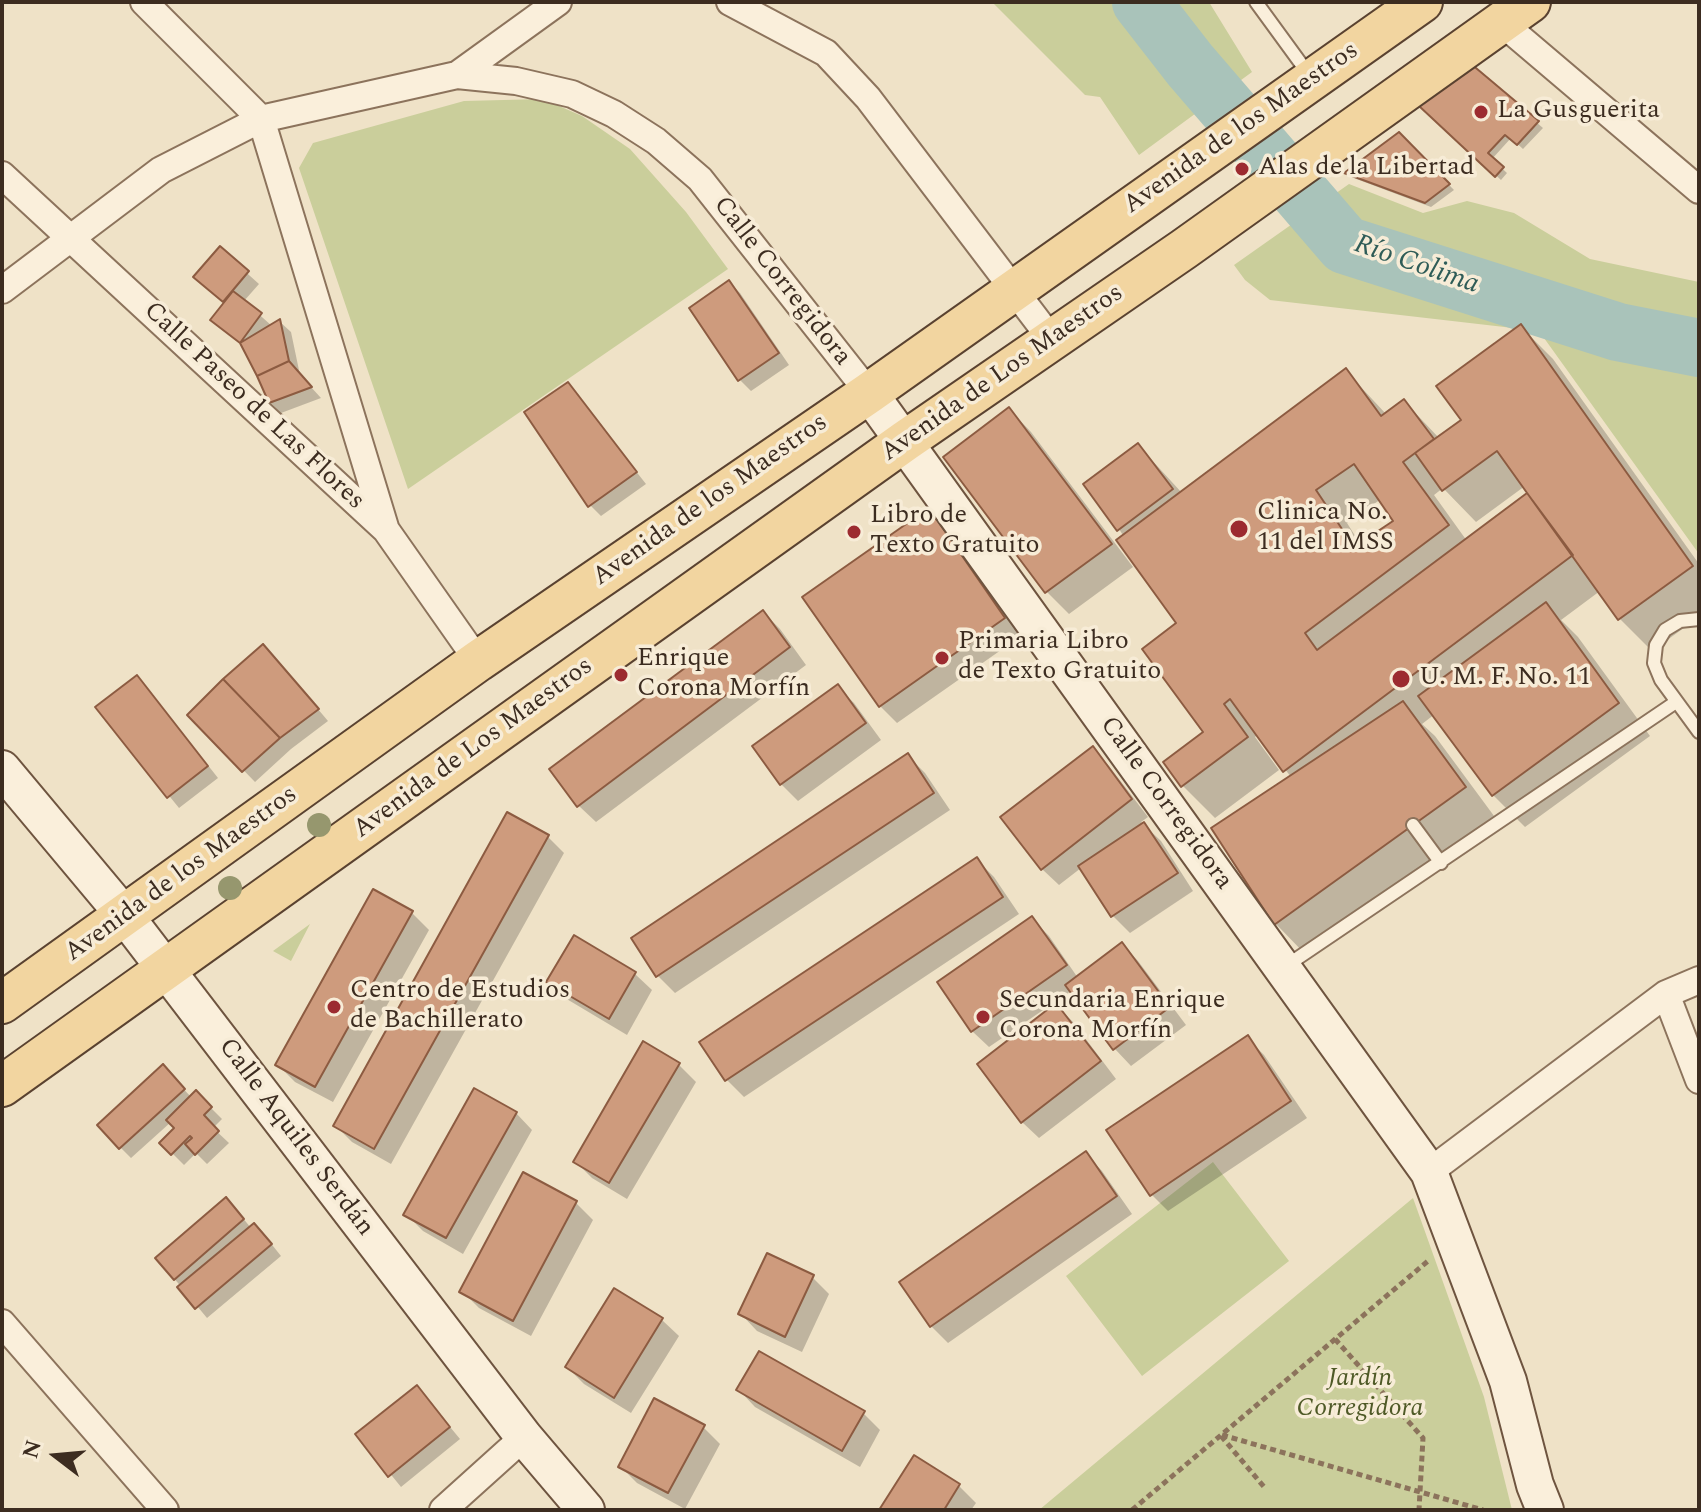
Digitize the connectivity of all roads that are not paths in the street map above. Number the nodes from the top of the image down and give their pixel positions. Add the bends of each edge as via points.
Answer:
1 (144, 2) edge
2 (558, 2) edge
3 (730, 2) edge
4 (1256, 2) edge
5 (1422, 2) edge
6 (1516, 12) edge
7 (457, 75) junction
8 (1312, 79) junction
9 (261, 119) junction
10 (2, 175) edge
11 (1699, 190) edge
12 (71, 238) junction
13 (2, 290) edge
14 (1016, 290) junction
15 (1052, 340) junction
16 (869, 393) junction
17 (905, 441) junction
18 (386, 530) junction
19 (1699, 619) edge
20 (478, 661) junction
21 (1676, 702) junction
22 (1699, 732) edge
23 (2, 769) edge
24 (1413, 825) dead end
25 (1441, 863) junction
26 (125, 916) junction
27 (1283, 968) junction
28 (167, 970) junction
29 (1699, 980) edge
30 (1666, 994) junction
31 (2, 1003) edge
32 (1699, 1080) edge
33 (2, 1086) edge
34 (1429, 1172) junction
35 (2, 1323) edge
36 (524, 1437) junction
37 (165, 1510) edge
38 (443, 1510) edge
39 (586, 1510) edge
40 (1545, 1510) edge

1 - 9 street
2 - 7 street
3 - 14 street via 826,53 868,98
4 - 8 lane
5 - 8 main road, Avenida de los Maestros
6 - 11 street
6 - 15 main road, Avenida de Los Maestros
7 - 9 street
7 - 16 street, Calle Corregidora via 572,94 656,141 700,179
8 - 14 main road, Avenida de los Maestros
9 - 12 street via 161,170
9 - 18 street
10 - 12 street, Calle Paseo de Las Flores
12 - 13 street
12 - 18 street, Calle Paseo de Las Flores
14 - 15 street
14 - 16 main road, Avenida de los Maestros
15 - 17 main road, Avenida de Los Maestros
16 - 17 street, Calle Corregidora
16 - 20 main road, Avenida de los Maestros
17 - 27 street, Calle Corregidora
17 - 28 main road, Avenida de Los Maestros
18 - 20 street, Calle Paseo de Las Flores
19 - 21 lane via 1672,625 1656,645 1656,672
20 - 26 main road, Avenida de los Maestros
21 - 22 lane
21 - 25 lane
23 - 26 street, Calle Aquiles Serdán
24 - 25 lane
25 - 27 lane
26 - 28 street, Calle Aquiles Serdán
26 - 31 main road, Avenida de los Maestros
27 - 34 street, Calle Corregidora
28 - 33 main road, Avenida de Los Maestros
28 - 36 street, Calle Aquiles Serdán
29 - 30 street
30 - 32 street
30 - 34 street
34 - 40 street, Calle Corregidora via 1508,1381
35 - 37 street
36 - 38 street
36 - 39 street, Calle Aquiles Serdán

